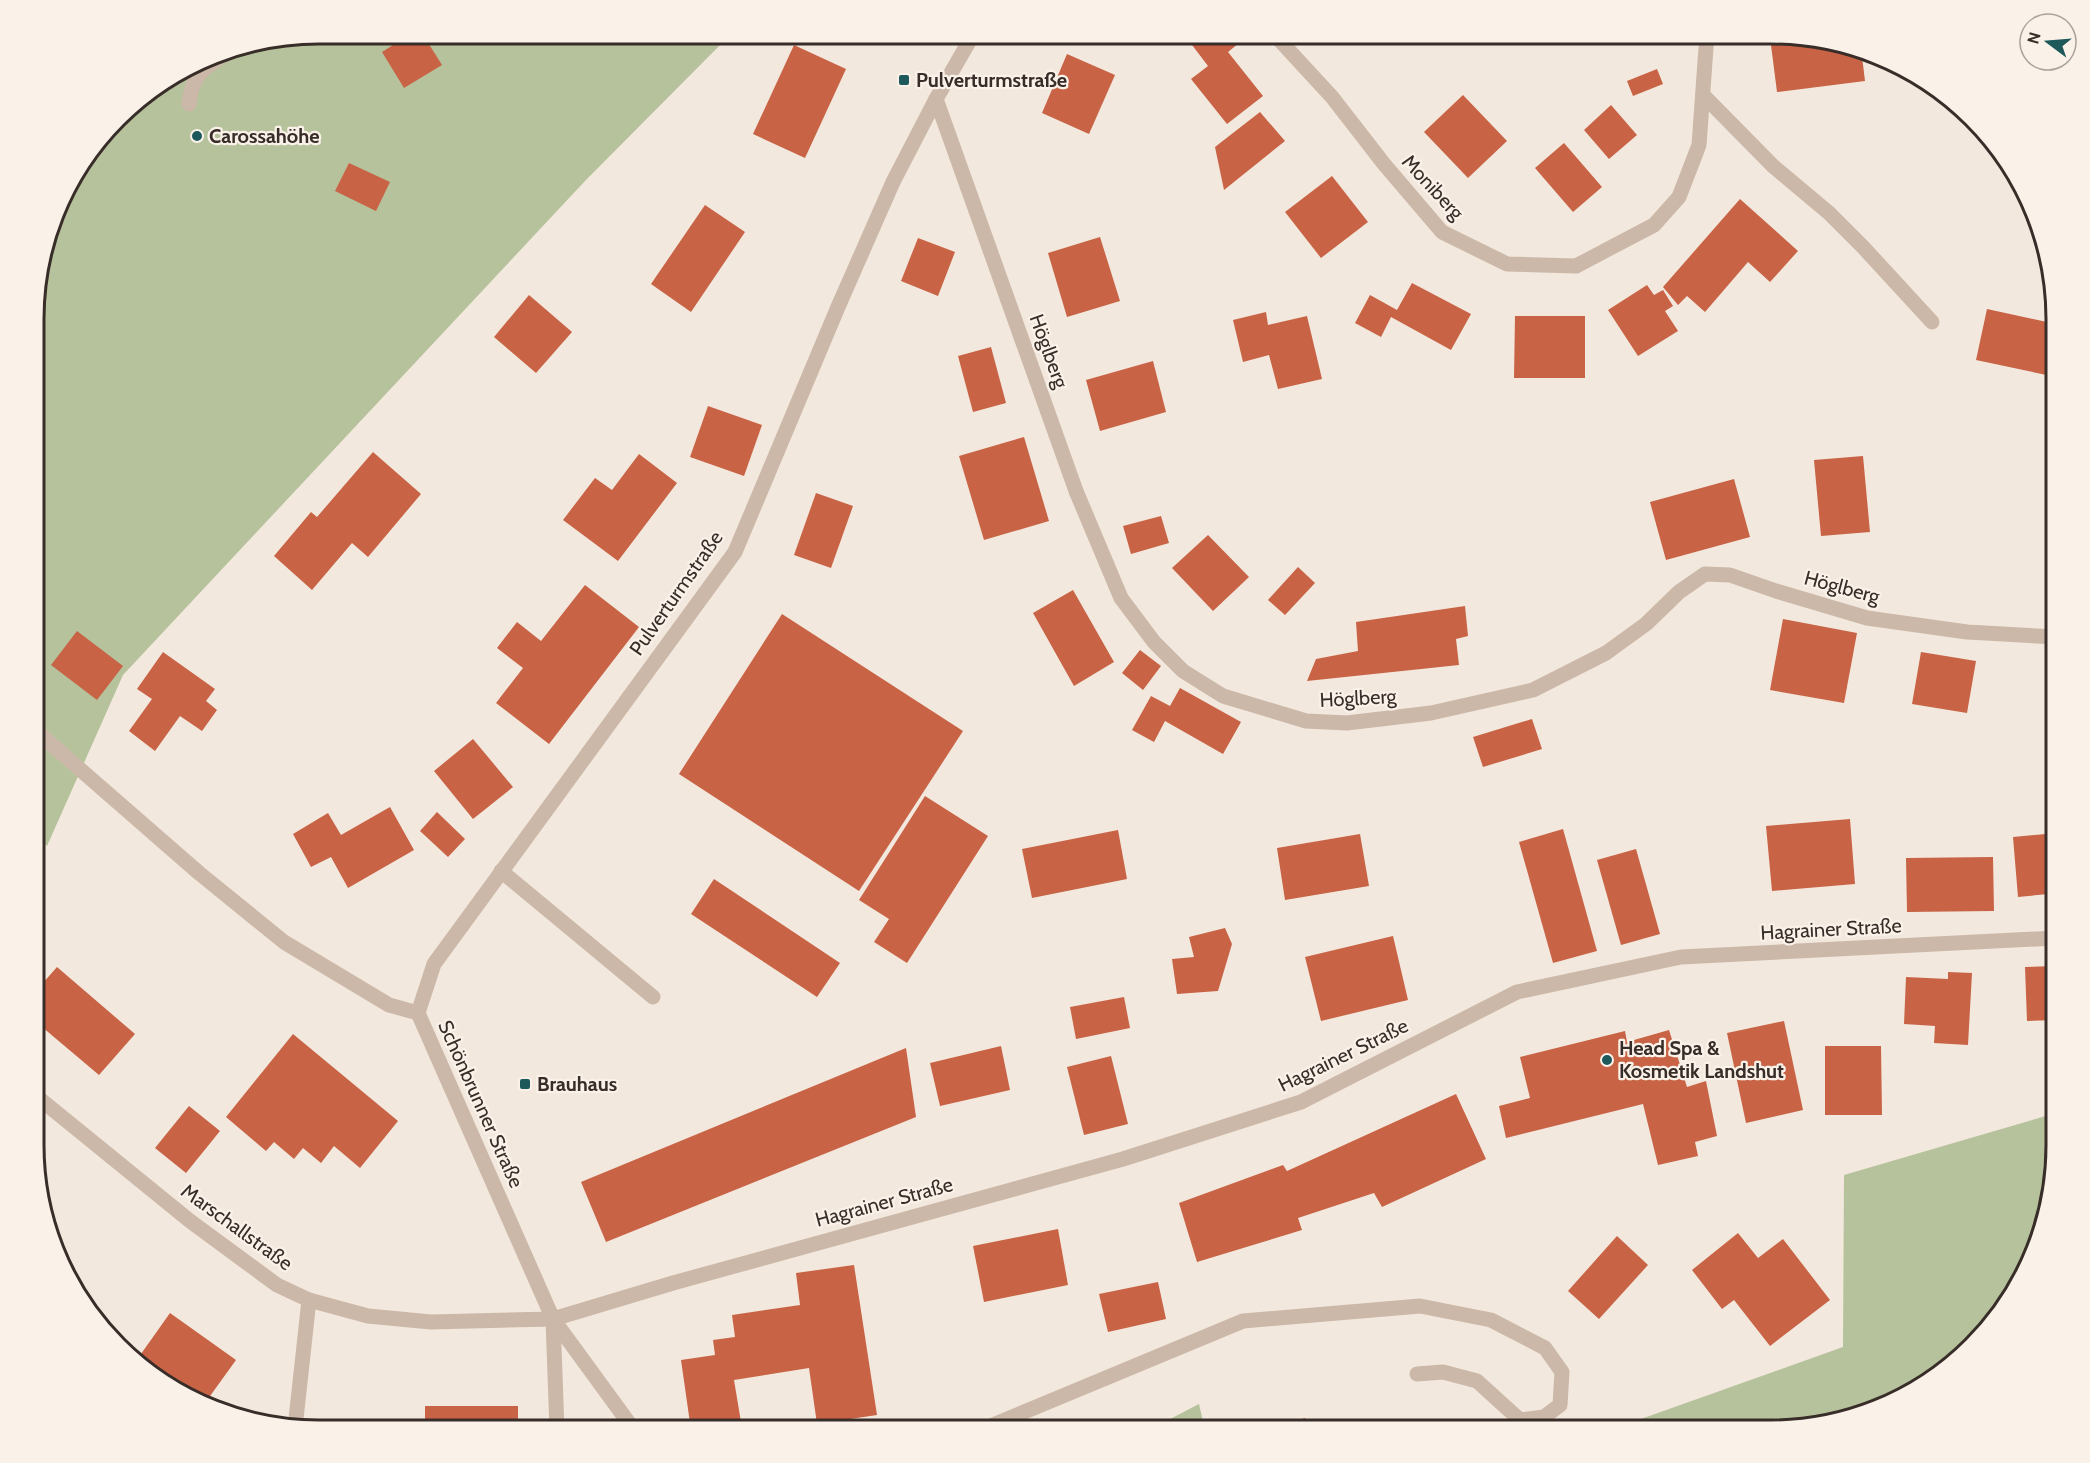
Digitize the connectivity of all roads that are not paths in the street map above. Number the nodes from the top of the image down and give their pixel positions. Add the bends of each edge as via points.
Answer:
1 (968, 44) edge
2 (1283, 44) edge
3 (1706, 44) edge
4 (208, 67) edge
5 (1703, 95) junction
6 (936, 99) junction
7 (189, 104) dead end
8 (1932, 322) dead end
9 (2046, 636) edge
10 (44, 738) edge
11 (501, 871) junction
12 (2046, 939) edge
13 (653, 997) dead end
14 (418, 1013) junction
15 (44, 1102) edge
16 (309, 1300) junction
17 (554, 1319) junction
18 (1417, 1374) dead end
19 (296, 1418) edge
20 (557, 1420) edge
21 (627, 1420) edge
22 (1005, 1420) edge

1 - 6 street, Pulverturmstraße
2 - 5 street, Moniberg via 1332,97 1442,232 1507,264 1576,266 1654,225 1679,197 1700,145
3 - 5 street, Moniberg
4 - 7 street via 190,89
5 - 8 street via 1773,166 1829,213
6 - 9 street, Höglberg via 1076,491 1121,598 1154,642 1183,670 1222,696 1306,721 1347,723 1431,713 1533,690 1606,653 1705,574 1730,575 1867,618 1967,632
6 - 11 street, Pulverturmstraße via 893,182 735,552
10 - 14 street, Schönbrunner Straße via 284,942 389,1005
11 - 13 street
11 - 14 street, Pulverturmstraße via 434,964
12 - 17 street, Hagrainer Straße via 1681,957 1517,992 1301,1102 1123,1159
14 - 17 street, Schönbrunner Straße
15 - 16 street, Marschallstraße via 219,1242 277,1285
16 - 17 street, Marschallstraße via 368,1316 420,1321
16 - 19 street
17 - 20 street, Schönbrunner Straße
17 - 21 street
18 - 22 street via 1443,1372 1477,1381 1520,1419 1544,1417 1560,1405 1562,1372 1545,1348 1491,1320 1420,1306 1243,1321

